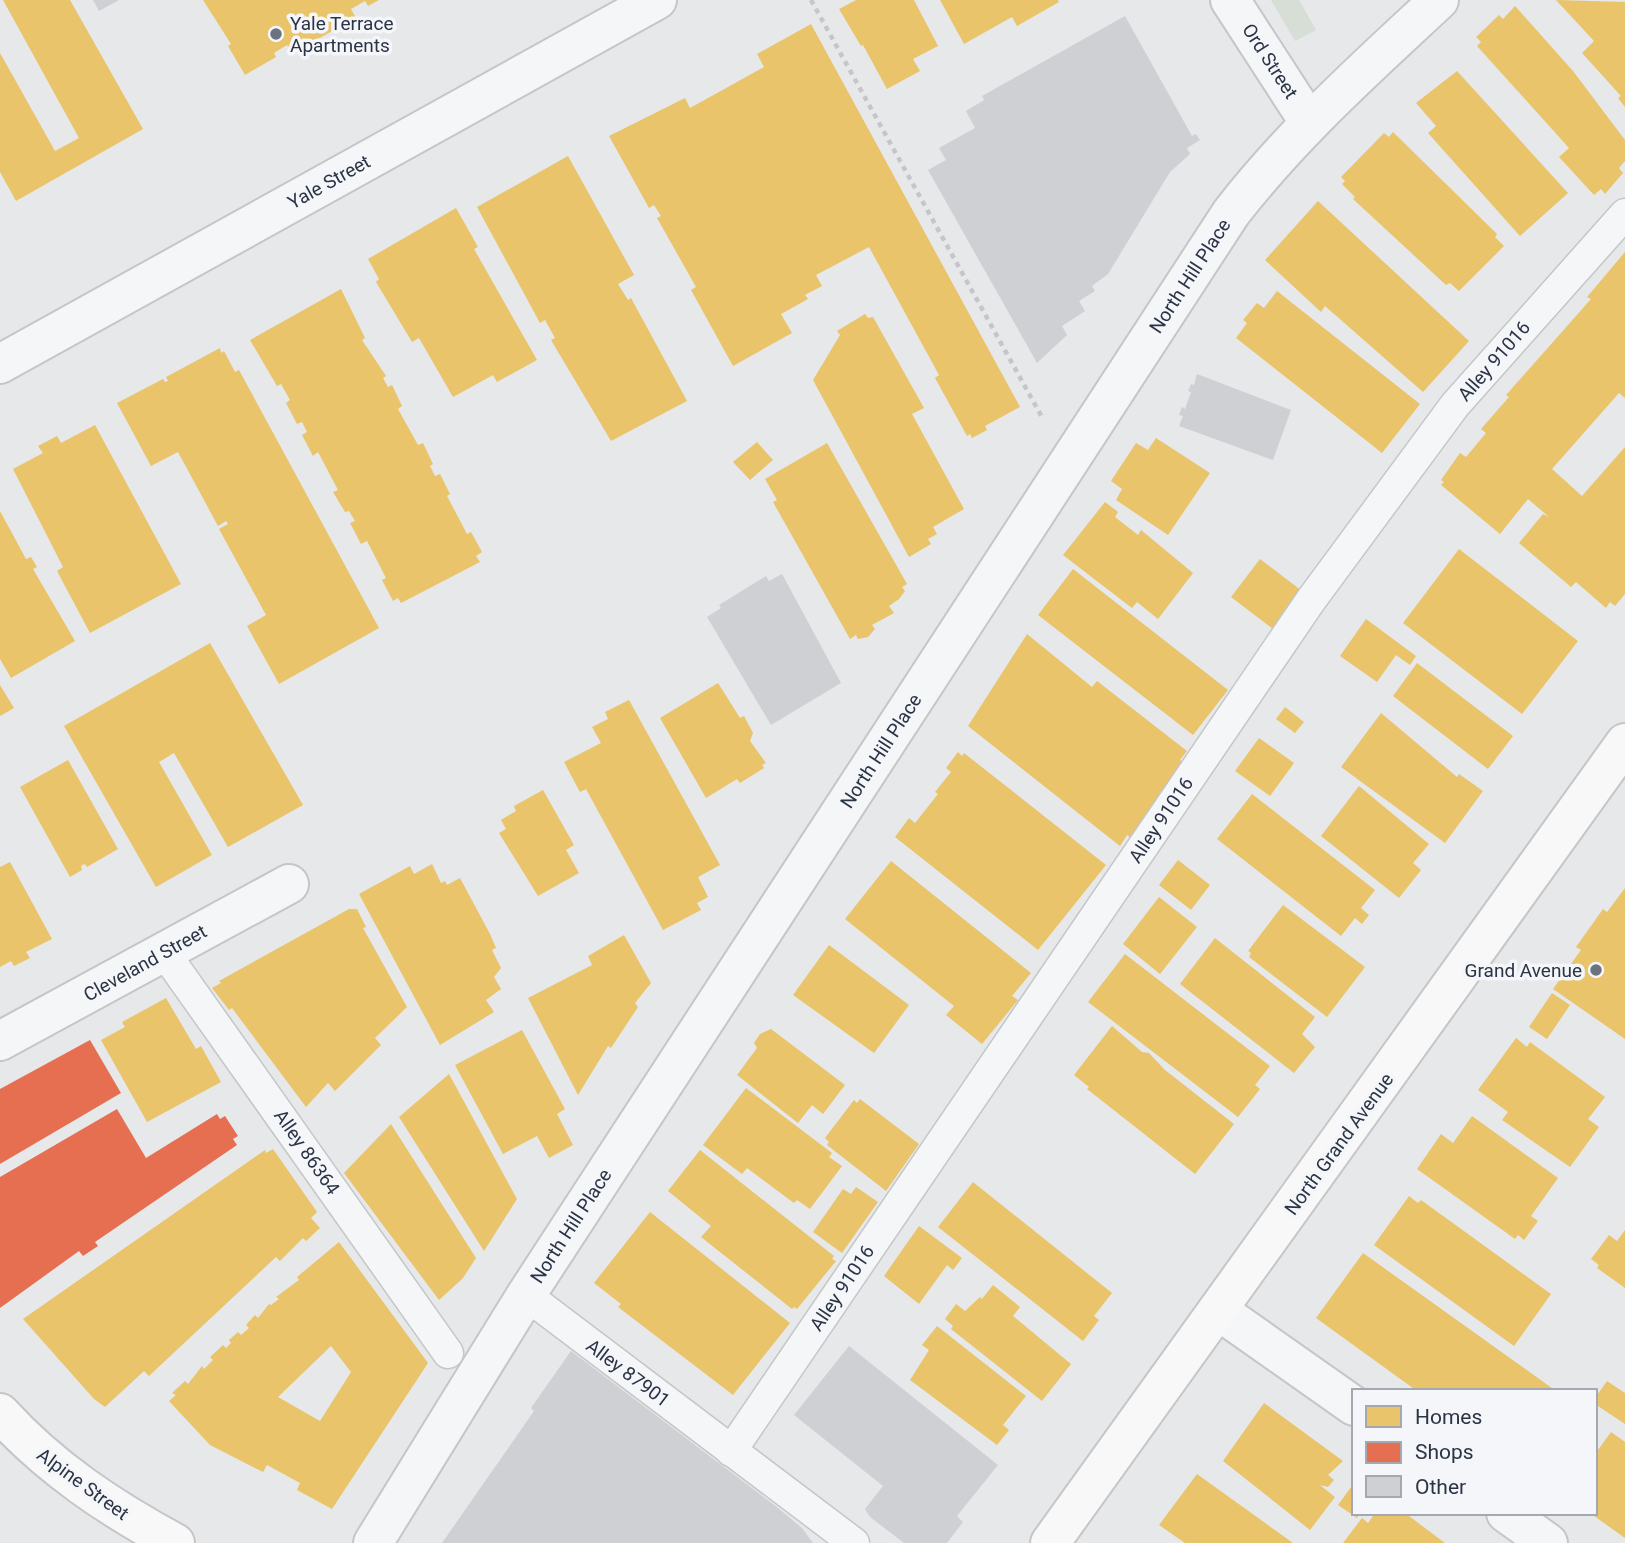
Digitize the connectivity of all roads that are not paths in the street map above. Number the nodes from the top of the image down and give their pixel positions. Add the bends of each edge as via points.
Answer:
1 (657, 0) edge
2 (1230, 0) edge
3 (1439, 0) edge
4 (1309, 122) junction
5 (1625, 214) edge
6 (0, 364) edge
7 (1625, 743) edge
8 (289, 884) dead end
9 (164, 952) junction
10 (0, 1041) edge
11 (526, 1295) junction
12 (1219, 1311) junction
13 (448, 1353) dead end
14 (1352, 1405) edge
15 (0, 1413) edge
16 (731, 1451) junction
17 (1509, 1515) edge
18 (176, 1543) edge
19 (373, 1543) edge
20 (854, 1543) edge
21 (1050, 1543) edge
22 (1548, 1543) edge

1 - 6 street, Yale Street
2 - 4 street, Ord Street
3 - 4 street, North Hill Place
4 - 11 street, North Hill Place via 1231,213
5 - 16 lane, Alley 91016 via 1455,405 1311,600
7 - 12 street, North Grand Avenue
8 - 9 street, Cleveland Street
9 - 10 street, Cleveland Street
9 - 13 lane, Alley 86364
11 - 16 lane, Alley 87901
11 - 19 street, North Hill Place
12 - 14 street
12 - 21 street, North Grand Avenue
15 - 18 street, Alpine Street via 28,1444 114,1510
16 - 20 lane, Alley 87901
17 - 22 street

